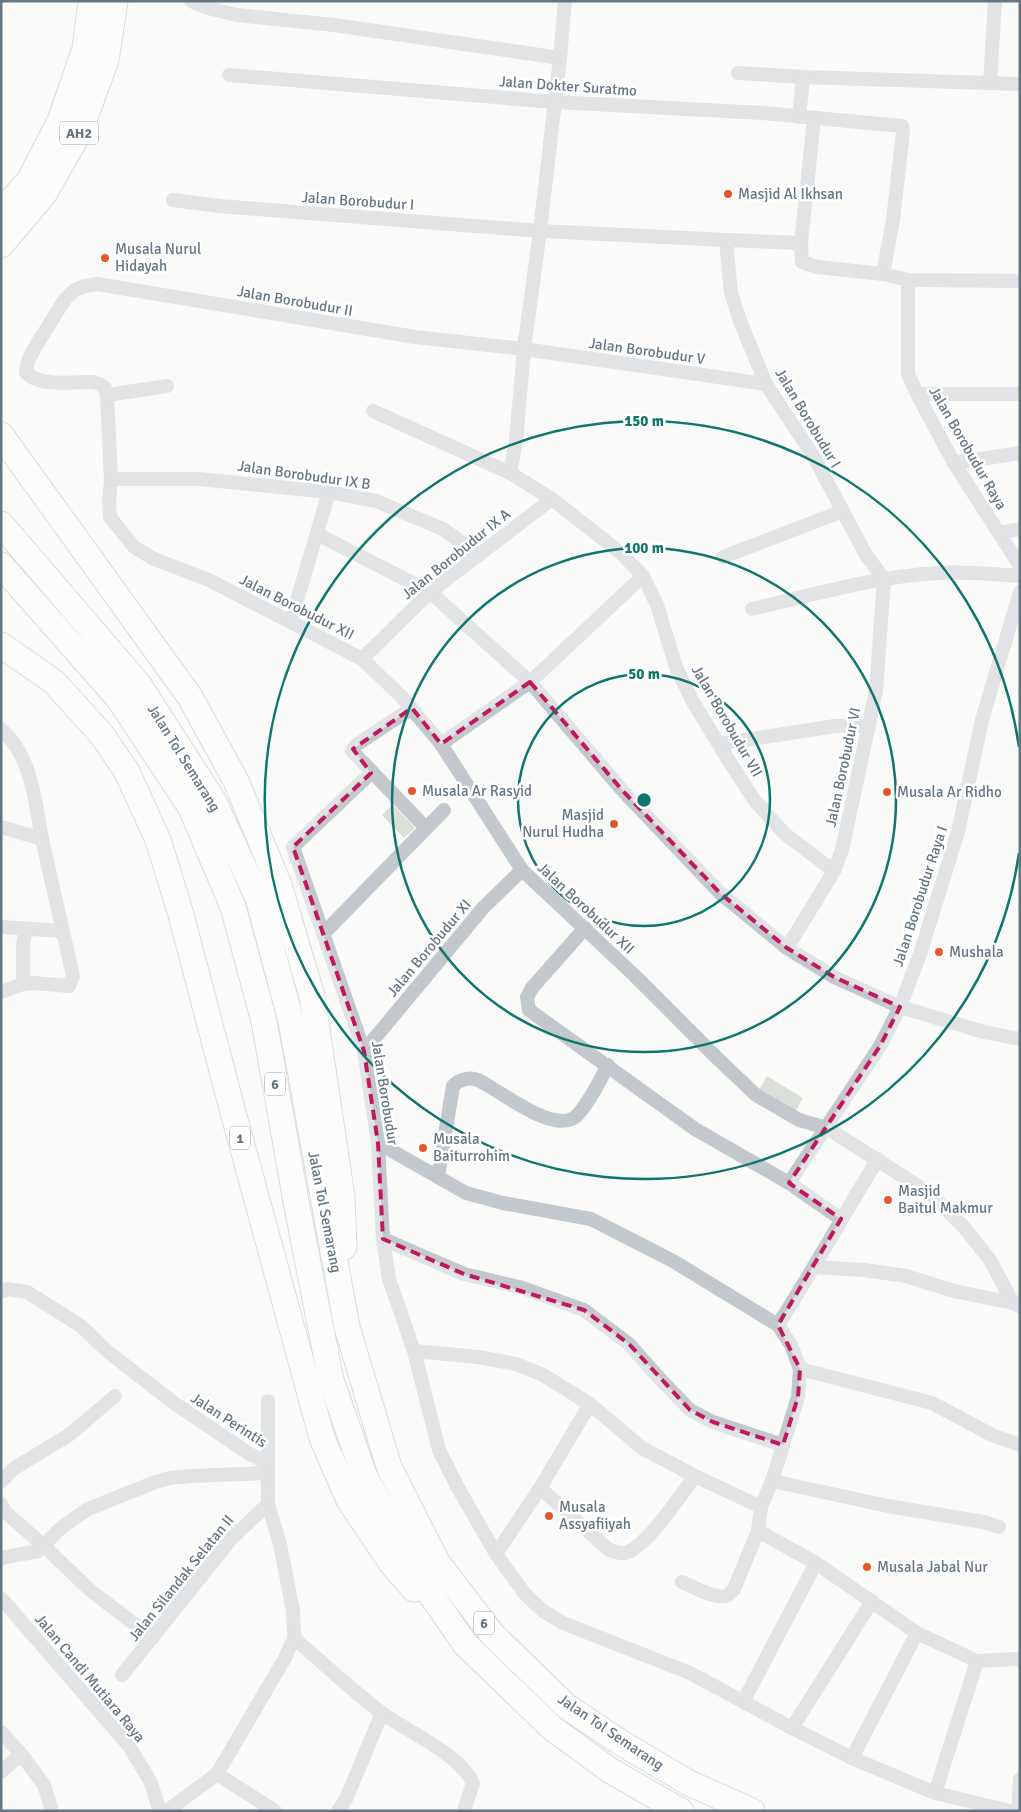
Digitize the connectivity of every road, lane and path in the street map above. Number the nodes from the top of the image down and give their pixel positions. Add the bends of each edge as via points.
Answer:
1 (91, 1) edge
2 (115, 1) edge
3 (191, 1) edge
4 (565, 1) edge
5 (995, 1) edge
6 (560, 58) junction
7 (738, 73) dead end
8 (229, 75) dead end
9 (802, 77) junction
10 (990, 83) junction
11 (1020, 84) edge
12 (555, 102) junction
13 (799, 117) junction
14 (814, 119) junction
15 (173, 200) dead end
16 (1, 212) edge
17 (540, 231) junction
18 (726, 240) junction
19 (800, 243) junction
20 (1, 245) edge
21 (882, 274) junction
22 (908, 280) junction
23 (1020, 281) edge
24 (524, 350) junction
25 (766, 384) junction
26 (167, 386) dead end
27 (916, 394) junction
28 (1020, 394) edge
29 (107, 395) junction
30 (373, 411) dead end
31 (1, 435) edge
32 (1020, 453) edge
33 (954, 463) junction
34 (510, 473) junction
35 (111, 479) junction
36 (329, 492) junction
37 (552, 499) junction
38 (843, 511) junction
39 (1, 524) edge
40 (1020, 529) edge
41 (999, 532) junction
42 (317, 534) junction
43 (479, 555) junction
44 (723, 557) dead end
45 (1, 565) edge
46 (1020, 566) edge
47 (643, 576) junction
48 (1020, 576) edge
49 (884, 579) junction
50 (430, 592) junction
51 (1020, 592) edge
52 (752, 609) dead end
53 (291, 621) junction
54 (1, 645) edge
55 (362, 659) junction
56 (530, 682) junction
57 (412, 708) junction
58 (869, 726) junction
59 (1, 729) edge
60 (441, 744) junction
61 (719, 744) junction
62 (371, 772) junction
63 (444, 810) dead end
64 (1, 827) edge
65 (426, 828) junction
66 (42, 839) junction
67 (522, 870) junction
68 (834, 871) junction
69 (1, 927) edge
70 (585, 928) junction
71 (26, 930) junction
72 (63, 931) junction
73 (324, 934) junction
74 (787, 948) junction
75 (23, 984) junction
76 (1, 992) edge
77 (900, 1007) junction
78 (1020, 1039) edge
79 (364, 1051) junction
80 (608, 1065) junction
81 (827, 1128) junction
82 (378, 1143) junction
83 (878, 1158) junction
84 (438, 1177) junction
85 (789, 1183) junction
86 (841, 1219) junction
87 (383, 1239) junction
88 (815, 1267) junction
89 (4, 1291) edge
90 (1016, 1305) edge
91 (778, 1325) junction
92 (347, 1326) junction
93 (414, 1350) junction
94 (800, 1369) junction
95 (116, 1396) dead end
96 (268, 1401) dead end
97 (590, 1404) junction
98 (1020, 1444) edge
99 (783, 1445) junction
100 (267, 1468) junction
101 (695, 1476) junction
102 (772, 1481) junction
103 (1, 1482) edge
104 (540, 1488) junction
105 (1, 1504) edge
106 (268, 1504) junction
107 (761, 1507) junction
108 (999, 1527) dead end
109 (758, 1531) junction
110 (43, 1544) junction
111 (496, 1554) junction
112 (1, 1558) edge
113 (816, 1563) junction
114 (682, 1582) dead end
115 (1, 1598) edge
116 (872, 1601) junction
117 (917, 1633) junction
118 (152, 1638) junction
119 (294, 1638) junction
120 (465, 1644) junction
121 (1020, 1659) edge
122 (977, 1661) junction
123 (122, 1675) dead end
124 (743, 1702) junction
125 (382, 1713) junction
126 (792, 1728) junction
127 (1, 1732) edge
128 (21, 1754) junction
129 (852, 1758) junction
130 (1, 1772) edge
131 (217, 1774) junction
132 (1020, 1779) edge
133 (935, 1793) junction
134 (52, 1811) edge
135 (160, 1811) edge
136 (167, 1811) edge
137 (275, 1811) edge
138 (338, 1811) edge
139 (464, 1811) edge
140 (681, 1811) edge
141 (752, 1811) edge
142 (1010, 1811) edge
143 (1018, 1811) edge

1 - 16 highway via 85,50 60,121 29,181
2 - 20 highway, AH2 via 106,60 80,131 44,194
3 - 6 street via 237,15
4 - 6 street
5 - 10 street
6 - 12 street
7 - 9 street
8 - 12 street, Jalan Dokter Suratmo
9 - 10 street
9 - 13 street
10 - 11 street
12 - 13 street, Jalan Dokter Suratmo
12 - 17 street
13 - 14 street, Jalan Dokter Suratmo
14 - 19 street
14 - 21 street, Jalan Dokter Suratmo via 904,128 893,220
15 - 17 street, Jalan Borobudur I
17 - 18 street, Jalan Borobudur I
17 - 24 street
18 - 19 street
18 - 25 street, Jalan Borobudur I via 731,293
19 - 21 street via 802,262 810,266
21 - 22 street
22 - 23 street
22 - 27 street, Jalan Borobudur Raya via 908,374
24 - 25 street, Jalan Borobudur V
24 - 29 street, Jalan Borobudur II via 415,337 97,284 75,290 65,299 34,350 26,372 41,381 100,384
24 - 34 street
25 - 38 street, Jalan Borobudur I via 814,458
26 - 29 street
27 - 28 street
27 - 33 street, Jalan Borobudur Raya
29 - 35 street
30 - 34 street, Jalan Borobudur VII
31 - 92 highway via 190,697 236,781 279,885 314,1005 342,1197
32 - 33 street
33 - 41 street, Jalan Borobudur Raya
34 - 37 street, Jalan Borobudur VII
35 - 36 street, Jalan Borobudur IX B via 199,479
35 - 53 street, Jalan Borobudur XII via 110,518 134,547
36 - 42 street
36 - 43 street, Jalan Borobudur IX B via 376,501 408,514 442,530
37 - 43 street, Jalan Borobudur IX A
37 - 47 street, Jalan Borobudur VII via 622,554
38 - 44 street
38 - 49 street, Jalan Borobudur I via 866,555
39 - 92 highway, Jalan Tol Semarang / 6 via 139,686 213,800 258,898 290,1021
40 - 41 street
41 - 46 street, Jalan Borobudur Raya
42 - 50 street
42 - 53 street
43 - 50 street, Jalan Borobudur IX A
45 - 120 highway, Jalan Tol Semarang / 6 via 118,699 195,817 233,907 264,1021 331,1380 364,1475 418,1576
47 - 56 street
47 - 61 street, Jalan Borobudur VII via 657,604 676,667
48 - 49 street via 972,572
49 - 52 street
49 - 58 street, Jalan Borobudur VI via 876,691
50 - 55 street, Jalan Borobudur IX A
50 - 56 street
51 - 77 street, Jalan Borobudur Raya I via 982,720 958,832
53 - 55 street, Jalan Borobudur XII
54 - 120 highway, 1 via 54,682 102,735 127,772 158,840 180,911 322,1438 349,1500 392,1564
55 - 57 street, Jalan Borobudur XII
56 - 60 street
56 - 74 street via 622,790 720,893
57 - 60 street, Jalan Borobudur XII
57 - 62 street via 353,748
58 - 61 street via 835,726
58 - 68 street, Jalan Borobudur VI via 842,850
59 - 66 street via 22,757
60 - 67 street, Jalan Borobudur XII
61 - 68 street, Jalan Borobudur VII via 755,801 785,834
62 - 65 street
62 - 73 street, Jalan Borobudur via 292,847
63 - 65 street
64 - 66 street
65 - 73 street
66 - 72 street
67 - 70 street, Jalan Borobudur XII
67 - 79 street, Jalan Borobudur XI via 483,908
68 - 74 street, Jalan Borobudur VI
69 - 71 street
70 - 80 street via 532,988 527,1003 529,1010
70 - 81 street, Jalan Borobudur XII via 756,1095 799,1120
71 - 72 street
71 - 75 street
72 - 75 street via 73,976 69,986
73 - 79 street, Jalan Borobudur
74 - 77 street via 834,977
75 - 76 street
77 - 78 street via 984,1032
77 - 81 street, Jalan Borobudur Raya I via 880,1046
79 - 82 street, Jalan Borobudur
80 - 84 street via 581,1111 572,1119 562,1121 519,1105 476,1080 456,1082
80 - 85 street via 695,1129
81 - 83 street, Jalan Borobudur XII
81 - 85 street, Jalan Borobudur Raya I
82 - 84 street
82 - 87 street, Jalan Borobudur
83 - 86 street
83 - 90 street, Jalan Borobudur XII via 929,1193 963,1226 990,1260
84 - 91 street via 466,1193 591,1219 673,1261
85 - 86 street
86 - 88 street
87 - 93 street, Jalan Borobudur via 389,1279
87 - 99 street via 464,1274 523,1288 584,1310 629,1344 690,1410 713,1422
88 - 90 street via 906,1276
88 - 91 street
89 - 100 street, Jalan Perintis via 27,1292 81,1326 107,1351 174,1403
91 - 94 street via 791,1345
92 - 141 highway, Jalan Tol Semarang / 6 via 389,1467 437,1562 492,1634 566,1706 689,1783
93 - 97 street via 516,1364 543,1375
93 - 111 street, Jalan Borobudur via 440,1450
94 - 98 street via 932,1403 992,1435
94 - 99 street via 798,1397
95 - 103 street via 69,1435 13,1469
96 - 100 street
97 - 101 street via 642,1448
97 - 104 street
99 - 102 street
100 - 106 street
100 - 110 street via 153,1482 88,1508
101 - 104 street via 656,1528 626,1553 609,1550
101 - 107 street
102 - 107 street
102 - 108 street
104 - 111 street
105 - 110 street via 4,1511
106 - 118 street, Jalan Silandak Selatan II via 231,1539
106 - 119 street via 280,1544
107 - 109 street
109 - 113 street
109 - 114 street via 734,1589 728,1595 721,1597
110 - 112 street via 38,1552
110 - 118 street via 91,1590
111 - 124 street, Jalan Borobudur via 524,1594 563,1624 690,1673
113 - 116 street
113 - 124 street
115 - 135 street, Jalan Candi Mutiara Raya via 129,1746 150,1781
116 - 117 street
116 - 126 street
117 - 122 street
117 - 129 street
118 - 123 street, Jalan Silandak Selatan II
119 - 125 street
119 - 131 street
120 - 140 highway, Jalan Tol Semarang / 6 via 552,1728 611,1771
121 - 122 street
122 - 133 street
124 - 126 street, Jalan Borobudur
125 - 138 street
125 - 139 street via 438,1748 471,1778 473,1783
126 - 129 street, Jalan Borobudur
127 - 128 street
128 - 130 street
128 - 134 street via 44,1785
129 - 133 street, Jalan Borobudur
131 - 136 street
131 - 137 street
132 - 143 street
133 - 142 street, Jalan Borobudur

